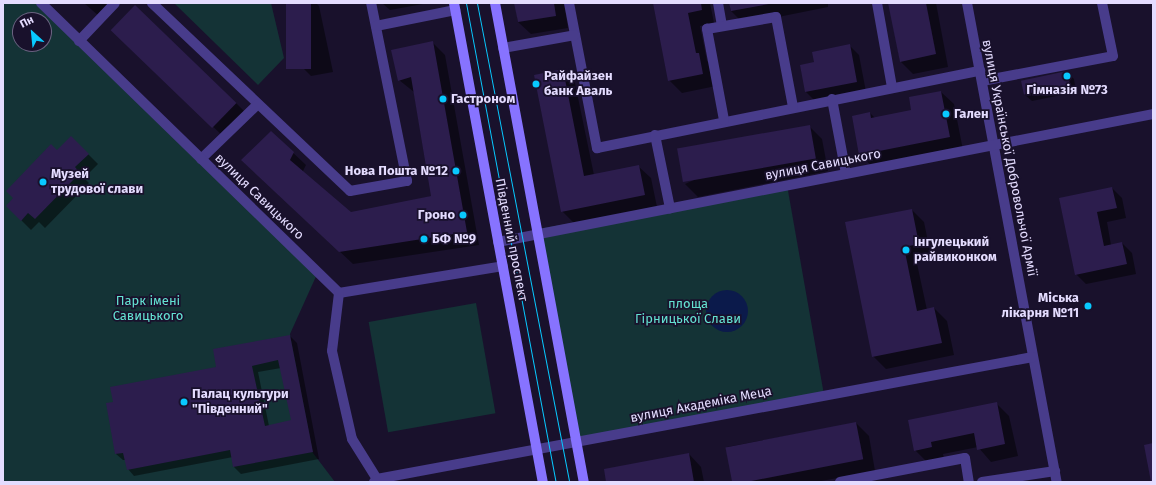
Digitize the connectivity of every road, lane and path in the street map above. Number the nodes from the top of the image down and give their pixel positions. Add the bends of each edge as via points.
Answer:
1 (41, 3) edge
2 (115, 3) edge
3 (152, 3) edge
4 (371, 3) edge
5 (495, 3) edge
6 (569, 3) edge
7 (718, 3) edge
8 (877, 3) edge
9 (967, 3) edge
10 (1102, 3) edge
11 (454, 7) edge
12 (376, 26) junction
13 (722, 26) junction
14 (575, 35) junction
15 (80, 40) junction
16 (503, 48) junction
17 (981, 76) junction
18 (892, 87) junction
19 (832, 99) junction
20 (258, 104) junction
21 (793, 107) junction
22 (1153, 114) edge
23 (724, 120) junction
24 (655, 135) junction
25 (994, 145) junction
26 (201, 159) junction
27 (846, 174) junction
28 (670, 208) junction
29 (539, 235) junction
30 (498, 242) junction
31 (502, 266) junction
32 (339, 293) junction
33 (1033, 357) junction
34 (576, 442) junction
35 (537, 449) junction
36 (1055, 471) junction
37 (376, 480) edge
38 (543, 482) edge
39 (584, 482) edge
40 (840, 482) edge
41 (969, 482) edge
42 (982, 482) edge
43 (1057, 482) edge

1 - 15 street, вулиця Савицького
2 - 15 street
3 - 20 street
4 - 12 street
5 - 16 main road, Південний проспект
6 - 14 street
7 - 13 street
8 - 18 street
9 - 17 street, вулиця Української Добровольчої Армії
10 - 17 street via 1113,56
11 - 12 street
11 - 30 main road, Південний проспект
12 - 20 street via 407,181 350,191
13 - 21 street via 776,17
13 - 23 street via 707,29
14 - 16 street
14 - 24 street via 597,148
15 - 26 street, вулиця Савицького
16 - 29 main road, Південний проспект
17 - 18 street
17 - 25 street, вулиця Української Добровольчої Армії
18 - 19 street
19 - 21 street
19 - 27 street
20 - 26 street
21 - 23 street
22 - 25 street, вулиця Савицького
23 - 24 street
24 - 28 street
25 - 27 street, вулиця Савицького
25 - 33 street, вулиця Української Добровольчої Армії
26 - 32 street, вулиця Савицького
27 - 28 street, вулиця Савицького
28 - 29 street, вулиця Савицького
29 - 30 street, вулиця Савицького
29 - 34 main road, Південний проспект
30 - 31 main road, Південний проспект
31 - 32 street
31 - 35 main road, Південний проспект
32 - 37 street via 332,351 352,440
33 - 34 street, вулиця Академіка Меца
33 - 36 street, вулиця Української Добровольчої Армії
34 - 35 street, вулиця Академіка Меца
34 - 39 main road, Південний проспект
35 - 37 street, вулиця Академіка Меца
35 - 38 main road, Південний проспект
36 - 42 street
36 - 43 street, вулиця Української Добровольчої Армії
40 - 41 street via 965,458

